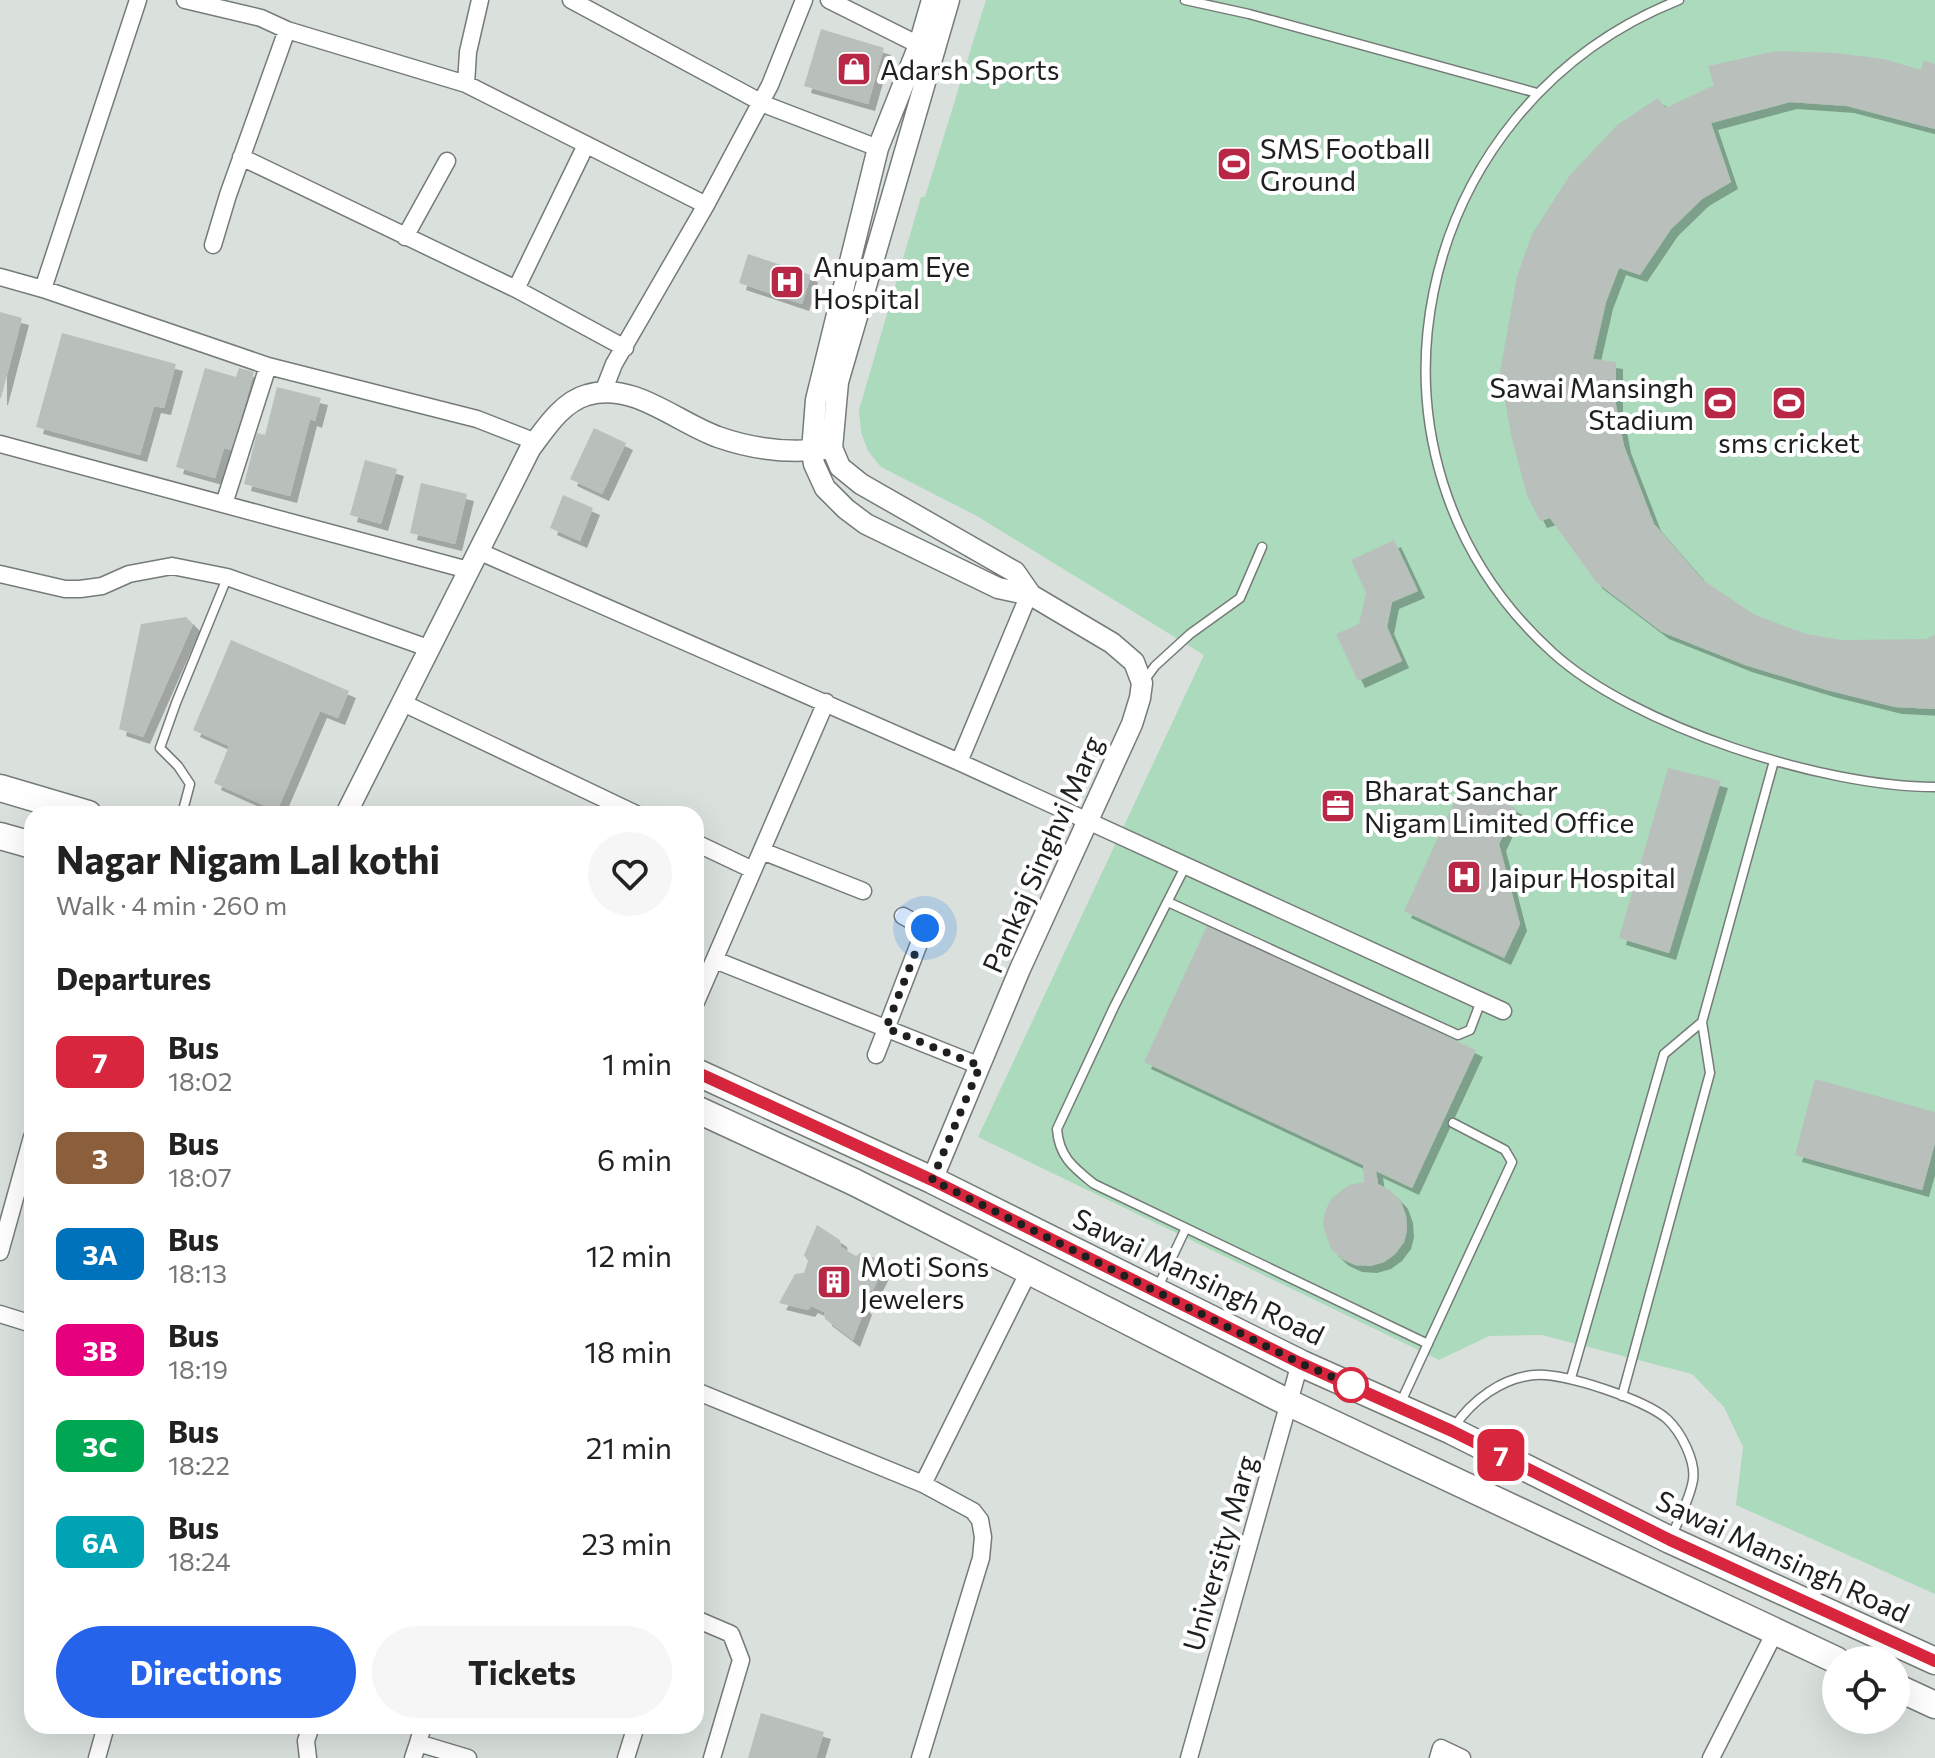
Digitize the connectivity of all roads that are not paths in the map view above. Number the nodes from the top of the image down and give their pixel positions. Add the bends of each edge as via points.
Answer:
1 (138, 0) edge
2 (185, 0) edge
3 (480, 0) edge
4 (571, 0) edge
5 (804, 0) edge
6 (829, 0) edge
7 (932, 0) edge
8 (949, 0) edge
9 (1185, 0) edge
10 (1679, 0) edge
11 (287, 30) junction
12 (926, 48) junction
13 (466, 84) junction
14 (1537, 93) junction
15 (761, 102) junction
16 (586, 145) junction
17 (878, 148) junction
18 (241, 157) junction
19 (903, 157) junction
20 (447, 161) dead end
21 (706, 205) junction
22 (405, 237) junction
23 (213, 245) dead end
24 (0, 277) edge
25 (43, 289) junction
26 (516, 289) junction
27 (625, 348) junction
28 (268, 366) junction
29 (603, 392) junction
30 (536, 442) junction
31 (0, 444) edge
32 (822, 449) junction
33 (224, 504) junction
34 (1262, 547) dead end
35 (478, 551) junction
36 (468, 570) junction
37 (0, 574) edge
38 (227, 577) junction
39 (1031, 595) junction
40 (428, 648) junction
41 (1142, 683) junction
42 (401, 702) junction
43 (826, 702) junction
44 (1774, 761) junction
45 (959, 762) junction
46 (1935, 787) edge
47 (0, 788) edge
48 (61, 806) edge
49 (184, 806) edge
50 (350, 806) edge
51 (619, 806) edge
52 (1086, 821) junction
53 (0, 836) edge
54 (24, 843) edge
55 (704, 847) edge
56 (762, 851) junction
57 (1185, 867) junction
58 (753, 870) junction
59 (863, 891) dead end
60 (1168, 902) junction
61 (903, 916) dead end
62 (715, 960) junction
63 (704, 984) edge
64 (1481, 1001) junction
65 (1503, 1011) dead end
66 (1702, 1022) junction
67 (886, 1028) junction
68 (876, 1055) dead end
69 (980, 1066) junction
70 (704, 1076) edge
71 (704, 1113) edge
72 (1453, 1123) dead end
73 (24, 1166) edge
74 (932, 1180) junction
75 (1186, 1228) junction
76 (0, 1252) edge
77 (1028, 1273) junction
78 (1156, 1291) junction
79 (0, 1314) edge
80 (24, 1322) edge
81 (1428, 1344) junction
82 (1300, 1363) junction
83 (1571, 1378) junction
84 (704, 1394) edge
85 (1622, 1396) junction
86 (1287, 1402) junction
87 (1399, 1406) junction
88 (1452, 1431) junction
89 (923, 1484) junction
90 (1670, 1540) junction
91 (704, 1622) edge
92 (1775, 1632) junction
93 (1822, 1654) edge
94 (1935, 1661) edge
95 (1910, 1693) edge
96 (1935, 1705) edge
97 (104, 1734) edge
98 (308, 1734) edge
99 (634, 1734) edge
100 (416, 1750) edge
101 (1440, 1753) edge
102 (97, 1758) edge
103 (308, 1758) edge
104 (468, 1758) edge
105 (626, 1758) edge
106 (712, 1758) edge
107 (920, 1758) edge
108 (1189, 1758) edge
109 (1462, 1758) edge
110 (1711, 1758) edge

1 - 25 street
2 - 11 street via 261,18
3 - 13 street
4 - 15 street
5 - 15 street
6 - 12 street
7 - 12 street
8 - 12 street
9 - 14 lane
10 - 14 lane via 1606,36
11 - 13 street
11 - 18 street
12 - 17 street
12 - 19 street
13 - 16 street
14 - 44 lane via 1480,166 1438,268 1426,374 1447,491 1472,548 1506,601 1578,675 1670,724
15 - 17 street
15 - 21 street
16 - 21 street
16 - 26 street
17 - 19 street
17 - 32 street via 816,400
18 - 22 street
18 - 23 street
19 - 32 street
20 - 22 street
21 - 27 street
22 - 26 street
24 - 25 street
25 - 28 street
26 - 27 street
27 - 29 street
28 - 30 street via 477,419
28 - 33 street
29 - 30 street via 585,395 563,409
29 - 32 street via 621,391 748,446 793,452
30 - 35 street
31 - 33 street
32 - 39 street via 861,484 1015,572
32 - 39 street via 814,464 825,488 866,524 998,588
33 - 36 street
34 - 41 lane via 1240,598 1190,634
35 - 36 street
35 - 43 street
36 - 40 street
37 - 38 street via 65,589 102,586 129,574 172,566
38 - 40 street
38 - 49 lane via 160,748 190,784
39 - 41 street via 1112,643 1134,662
39 - 45 street
40 - 42 street
41 - 52 street, Pankaj Singhvi Marg via 1132,724
42 - 50 street
42 - 51 street
43 - 45 street
43 - 56 street
44 - 46 lane via 1868,781
44 - 66 lane
45 - 52 street
47 - 48 main road
52 - 57 street
52 - 69 street, Pankaj Singhvi Marg
53 - 54 main road
55 - 58 street
56 - 58 street
56 - 59 street
57 - 60 lane
57 - 64 street
58 - 62 street
60 - 64 lane via 1458,1035 1470,1030
60 - 75 lane via 1057,1129 1068,1163 1094,1184
61 - 67 street via 925,928
62 - 63 street
62 - 67 street
64 - 65 street
66 - 83 lane via 1664,1054
66 - 85 lane via 1710,1073
67 - 68 street
67 - 69 street
69 - 74 street, Pankaj Singhvi Marg
70 - 74 main road, Sawai Mansingh Road
71 - 77 main road via 854,1182
72 - 81 lane via 1505,1150 1512,1162
73 - 76 street
74 - 78 main road, Sawai Mansingh Road
75 - 78 lane
75 - 81 lane
77 - 86 main road
77 - 89 street
78 - 82 main road, Sawai Mansingh Road
79 - 80 street
81 - 87 lane
82 - 86 street, University Marg
82 - 87 main road, Sawai Mansingh Road
83 - 85 lane
83 - 88 lane via 1535,1375 1499,1384
84 - 89 street
85 - 90 lane via 1667,1419 1687,1447 1694,1479
86 - 92 main road
86 - 108 street, University Marg
87 - 88 main road, Sawai Mansingh Road
88 - 90 main road, Sawai Mansingh Road
89 - 107 street via 973,1511 983,1537
90 - 94 main road, Sawai Mansingh Road
91 - 106 street via 731,1634 741,1660
92 - 93 main road
92 - 110 street
95 - 96 main road
97 - 102 street
98 - 103 street
99 - 105 street
100 - 104 street
101 - 109 street

